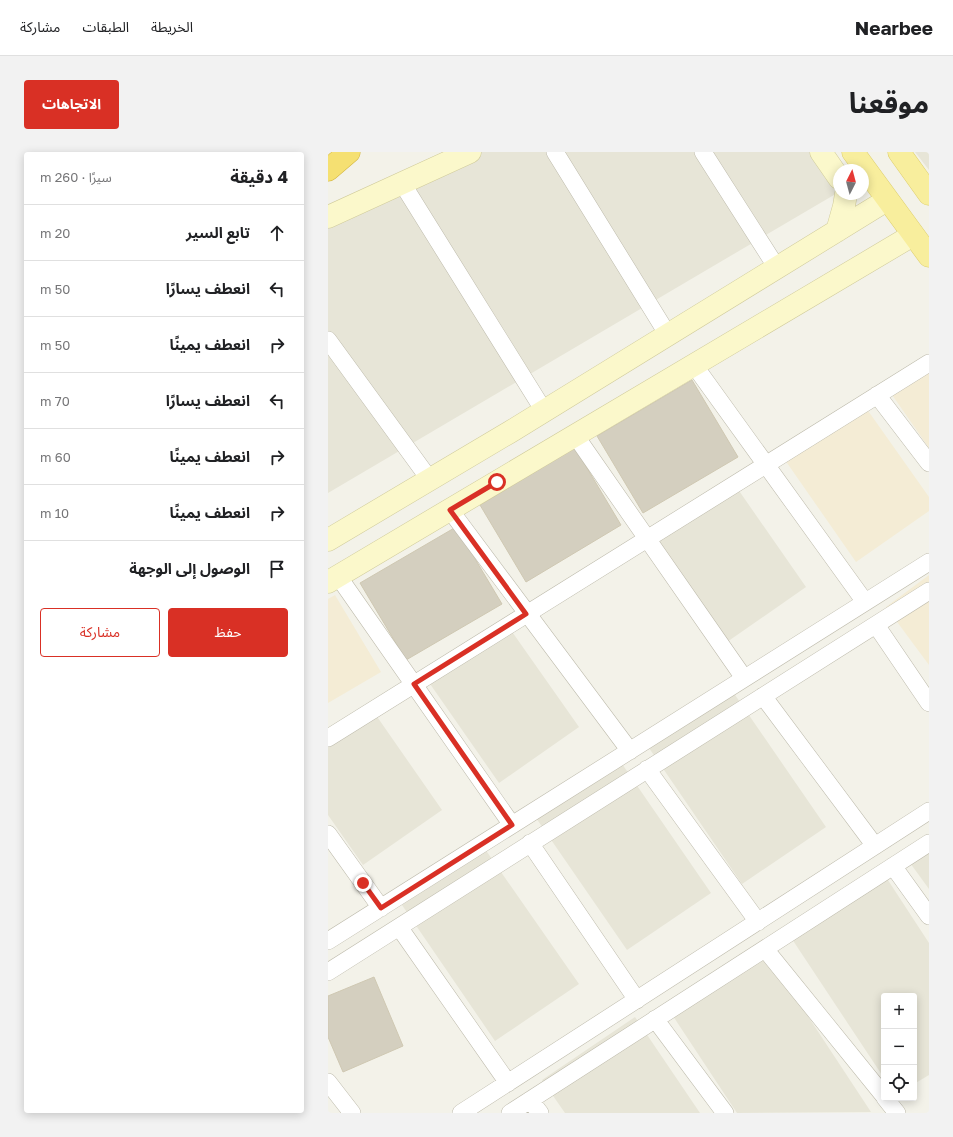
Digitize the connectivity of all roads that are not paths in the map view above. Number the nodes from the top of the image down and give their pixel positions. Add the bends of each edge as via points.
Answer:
1 (349, 152) edge
2 (470, 152) edge
3 (555, 152) edge
4 (703, 152) edge
5 (821, 152) edge
6 (853, 152) edge
7 (899, 152) edge
8 (833, 169) edge
9 (328, 170) edge
10 (402, 184) junction
11 (929, 194) edge
12 (845, 200) edge
13 (888, 200) junction
14 (328, 217) edge
15 (836, 231) junction
16 (913, 235) junction
17 (929, 256) edge
18 (777, 268) junction
19 (668, 335) junction
20 (328, 340) edge
21 (929, 363) edge
22 (694, 365) junction
23 (877, 395) junction
24 (544, 411) junction
25 (575, 436) junction
26 (929, 463) edge
27 (766, 465) junction
28 (430, 480) junction
29 (450, 510) junction
30 (647, 539) junction
31 (328, 540) edge
32 (929, 562) edge
33 (333, 579) edge
34 (929, 591) edge
35 (865, 602) junction
36 (526, 614) junction
37 (876, 625) junction
38 (744, 678) junction
39 (414, 684) junction
40 (764, 696) junction
41 (929, 703) edge
42 (328, 738) edge
43 (630, 751) junction
44 (648, 769) junction
45 (929, 811) edge
46 (512, 825) junction
47 (328, 834) edge
48 (530, 843) junction
49 (929, 843) edge
50 (875, 846) junction
51 (892, 866) junction
52 (381, 908) junction
53 (929, 916) edge
54 (758, 922) junction
55 (399, 926) junction
56 (328, 941) edge
57 (765, 949) junction
58 (328, 972) edge
59 (637, 1000) junction
60 (655, 1019) junction
61 (328, 1082) edge
62 (508, 1083) junction
63 (881, 1092) edge
64 (888, 1101) edge
65 (535, 1107) edge
66 (352, 1113) edge
67 (461, 1113) edge
68 (510, 1113) edge
69 (726, 1113) edge
70 (897, 1113) edge

1 - 9 highway
2 - 10 main road
3 - 19 street
4 - 18 street
5 - 8 main road
6 - 13 main road
7 - 11 main road
10 - 14 main road
10 - 24 street
12 - 15 main road
13 - 15 main road
13 - 16 main road
15 - 18 main road
16 - 17 main road
16 - 22 main road
18 - 19 main road
19 - 24 main road
20 - 28 street
21 - 23 street
22 - 25 main road
22 - 27 street
23 - 26 street
23 - 27 street
24 - 28 main road
25 - 29 main road
25 - 30 street
27 - 30 street
27 - 35 street
28 - 31 main road
29 - 33 main road
29 - 36 street
30 - 36 street
30 - 38 street
32 - 35 street
33 - 39 street
34 - 37 street
35 - 38 street
36 - 39 street
36 - 43 street
37 - 40 street
37 - 41 street
38 - 43 street
39 - 42 street
39 - 46 street
40 - 44 street
40 - 50 street
43 - 46 street
44 - 48 street
44 - 54 street
45 - 50 street
46 - 52 street
47 - 52 street
48 - 55 street
48 - 59 street
49 - 51 street
50 - 54 street
51 - 53 street
51 - 57 street
52 - 56 street
54 - 59 street
55 - 58 street
55 - 62 street
57 - 60 street
57 - 63 street
59 - 62 street
60 - 65 street
60 - 69 street
61 - 66 street
62 - 67 street
64 - 70 street
65 - 68 street

